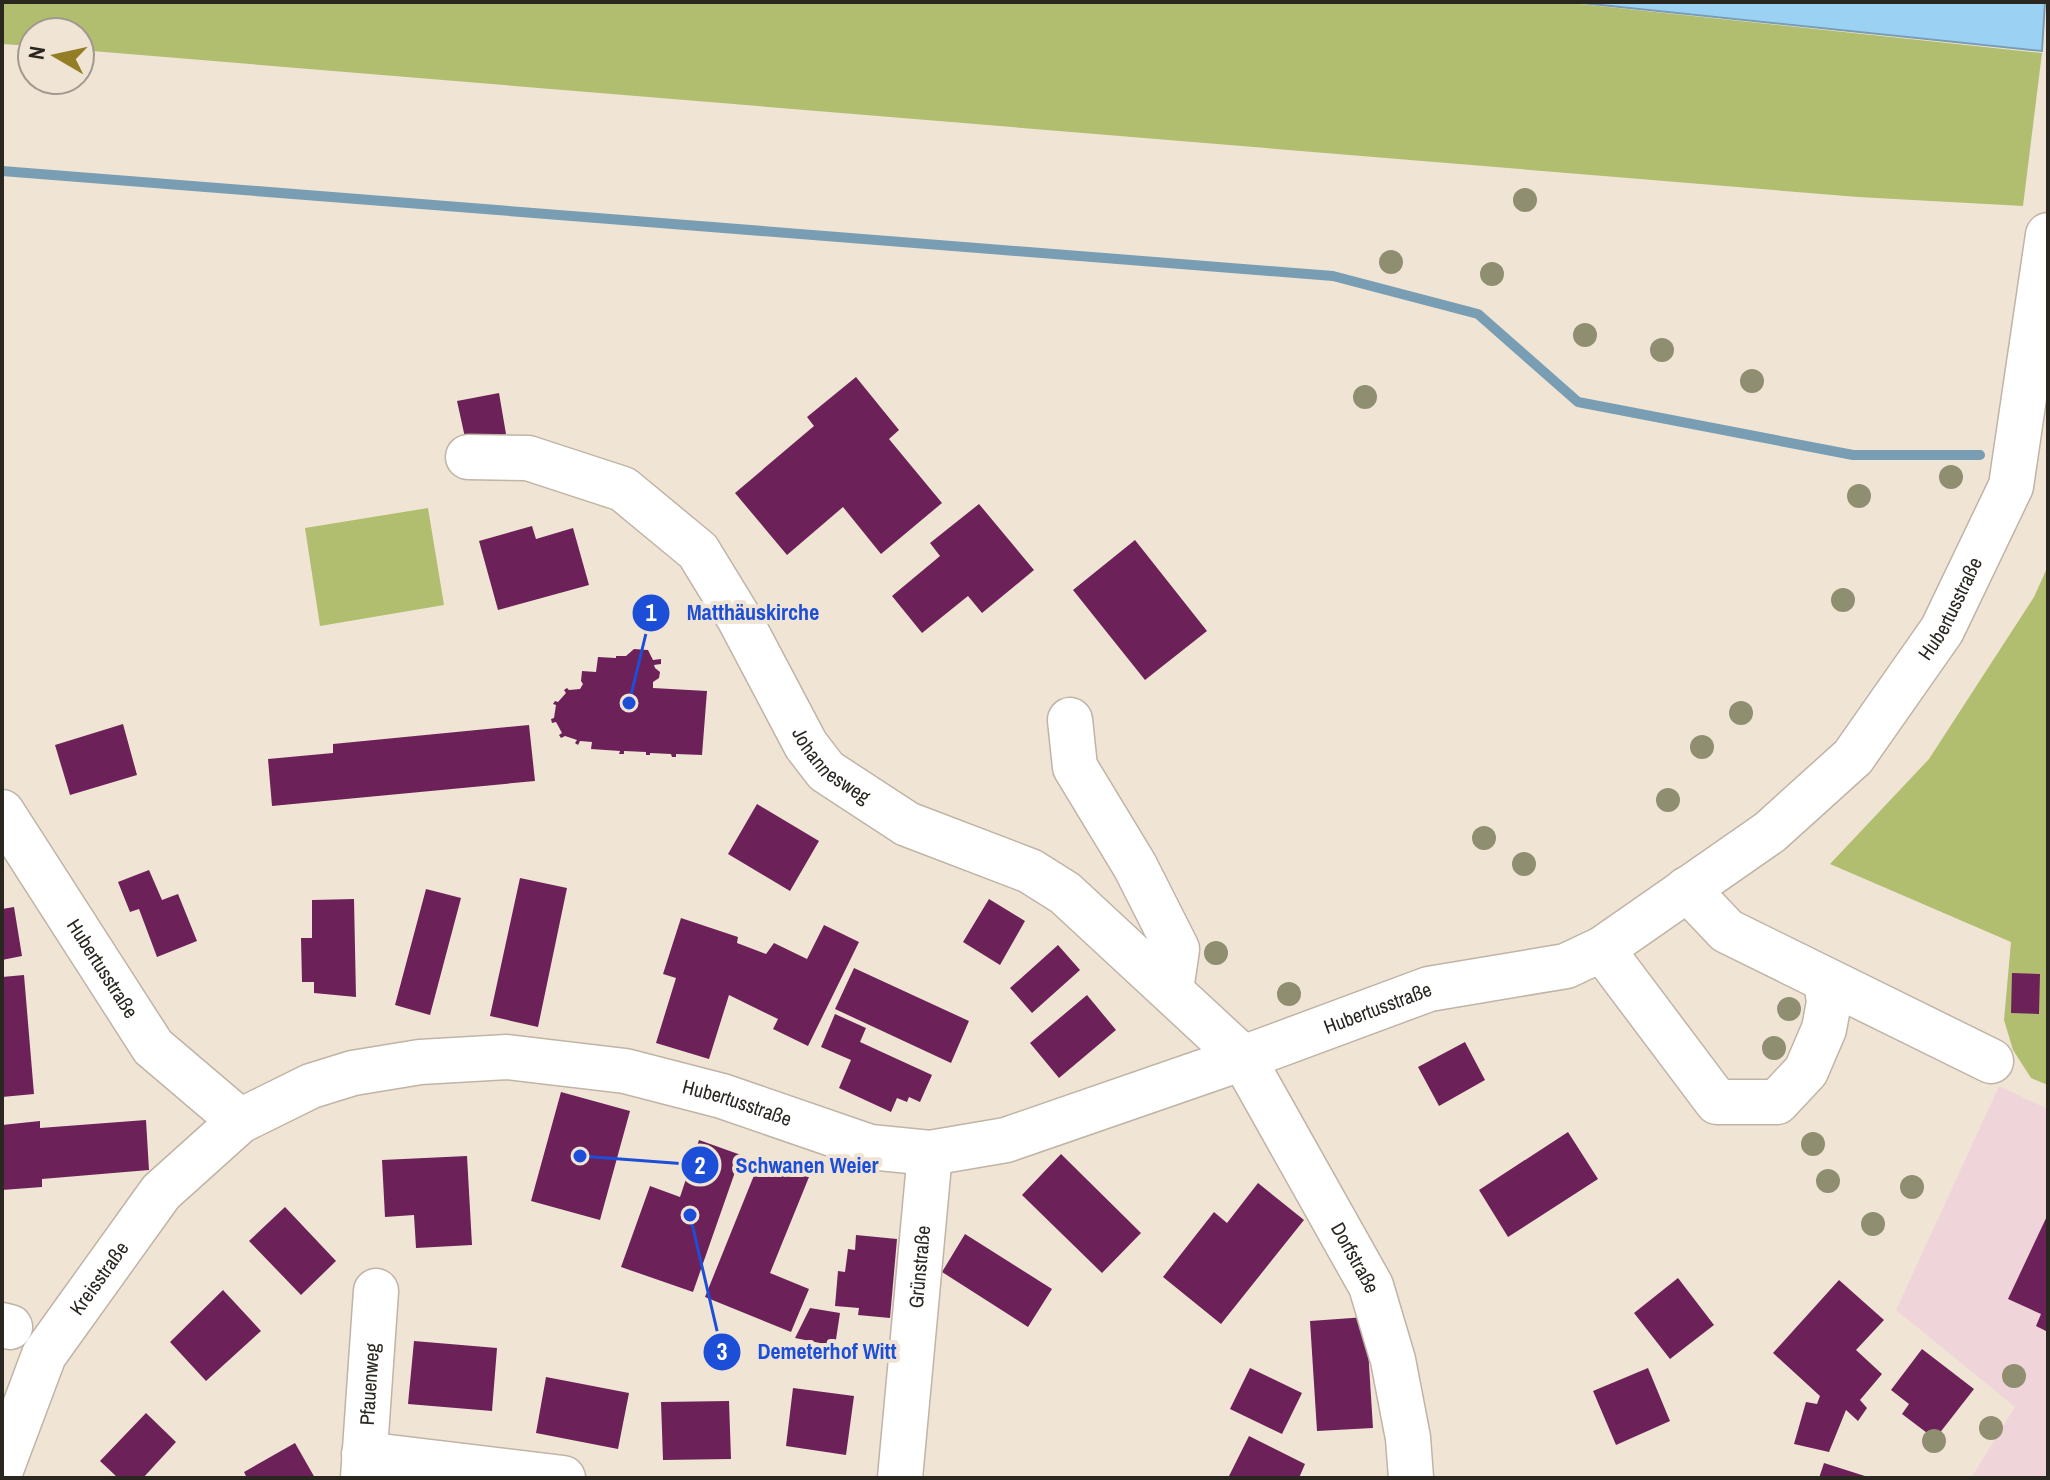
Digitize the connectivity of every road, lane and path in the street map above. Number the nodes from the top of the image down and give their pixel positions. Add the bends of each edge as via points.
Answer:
1 (2048, 235) edge
2 (468, 457) dead end
3 (1070, 720) dead end
4 (2, 812) edge
5 (1687, 889) junction
6 (1602, 949) junction
7 (1826, 981) junction
8 (1171, 990) junction
9 (1243, 1058) junction
10 (1991, 1061) dead end
11 (240, 1121) junction
12 (930, 1153) junction
13 (376, 1291) dead end
14 (364, 1466) edge
15 (2, 1467) edge
16 (563, 1478) edge
17 (900, 1478) edge
18 (1411, 1478) edge

1 - 5 street, Hubertusstraße via 2011,486 1942,630 1853,757 1770,832
2 - 8 street, Johannesweg via 528,458 623,489 698,551 806,745 826,771 907,824 1030,871 1065,893
3 - 8 street via 1075,767 1177,949
4 - 11 street, Hubertusstraße via 153,1047
5 - 6 street, Hubertusstraße
5 - 7 street via 1727,931
6 - 7 street via 1717,1102 1777,1102 1806,1071 1824,1029
6 - 9 street, Hubertusstraße via 1566,966 1429,989
7 - 10 street
8 - 9 street, Johannesweg
9 - 12 street, Hubertusstraße via 1006,1140
9 - 18 street, Dorfstraße via 1371,1286 1393,1360
11 - 12 street, Hubertusstraße via 311,1086 353,1073 420,1062 507,1057 625,1071 722,1096 870,1147
11 - 15 street, Kreisstraße via 161,1192 44,1355
12 - 17 street, Grünstraße
13 - 14 street, Pfauenweg
14 - 16 street

